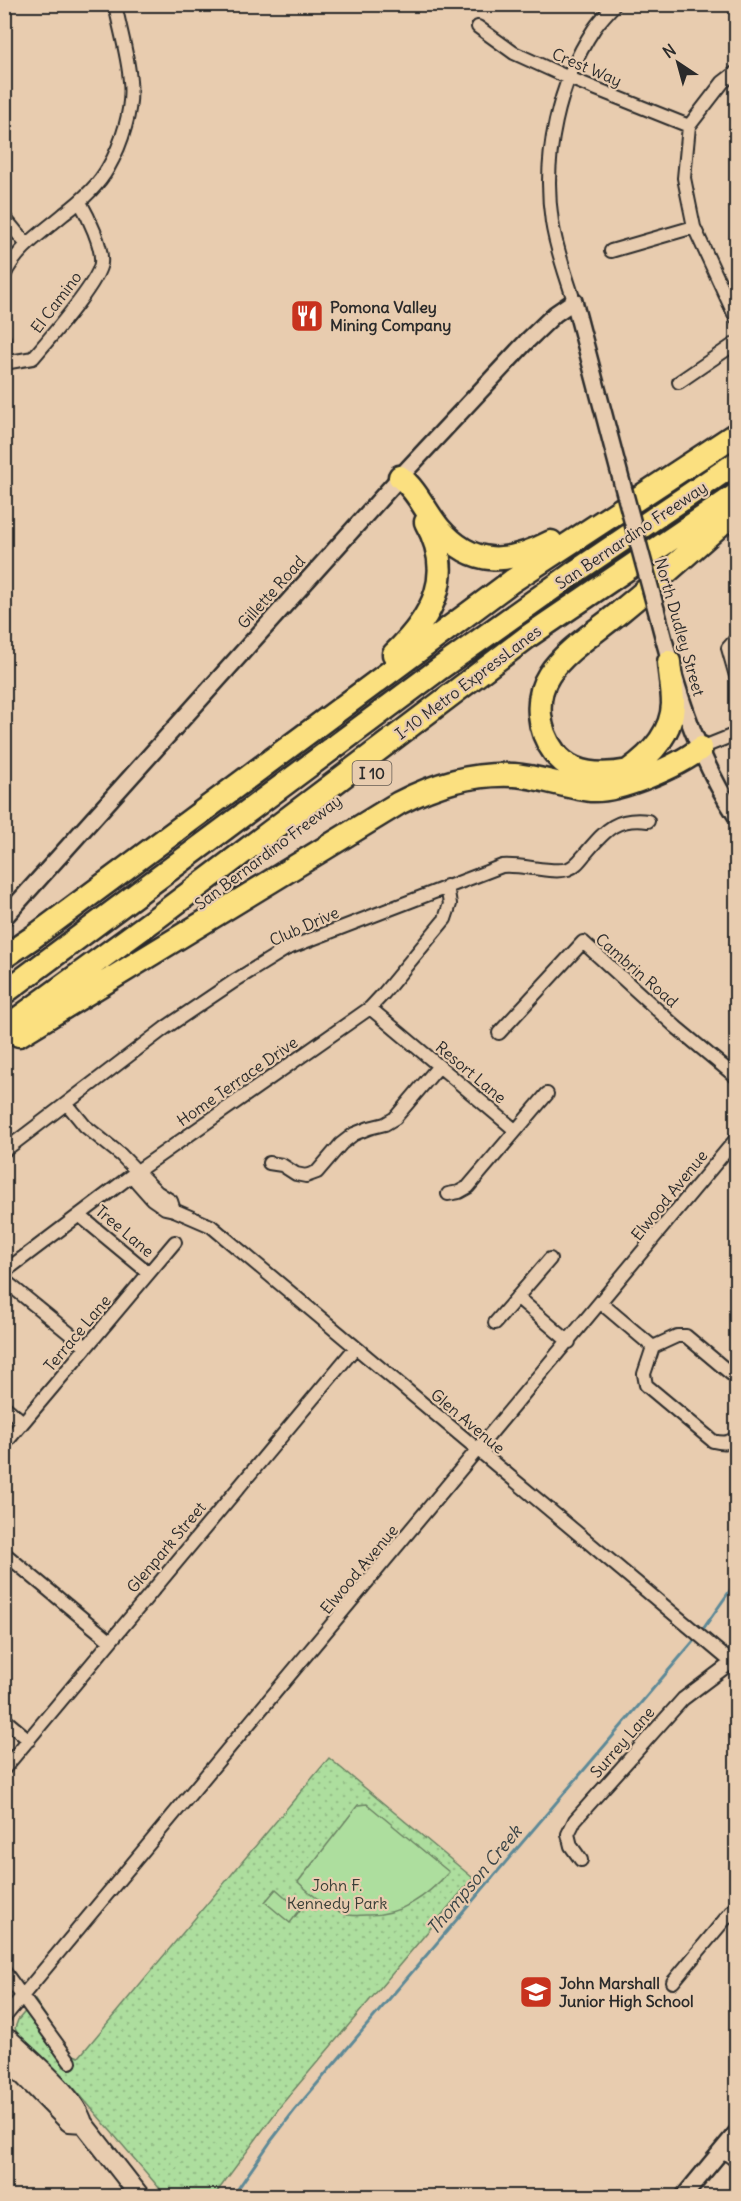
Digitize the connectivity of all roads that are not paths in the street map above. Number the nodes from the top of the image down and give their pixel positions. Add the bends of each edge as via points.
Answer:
1 (116, 4) edge
2 (615, 4) edge
3 (478, 27) dead end
4 (736, 72) edge
5 (568, 78) junction
6 (689, 126) junction
7 (80, 202) junction
8 (4, 217) edge
9 (694, 227) junction
10 (27, 245) junction
11 (611, 251) dead end
12 (4, 276) edge
13 (574, 301) junction
14 (736, 318) edge
15 (4, 339) edge
16 (736, 343) edge
17 (4, 349) edge
18 (4, 363) edge
19 (679, 382) dead end
20 (736, 434) edge
21 (736, 463) edge
22 (400, 477) junction
23 (736, 481) edge
24 (647, 492) junction
25 (736, 495) edge
26 (732, 515) edge
27 (736, 641) edge
28 (669, 662) junction
29 (736, 676) edge
30 (326, 720) junction
31 (736, 734) edge
32 (701, 748) junction
33 (325, 753) junction
34 (628, 771) junction
35 (736, 816) edge
36 (648, 821) dead end
37 (447, 886) junction
38 (4, 918) edge
39 (32, 938) junction
40 (4, 957) edge
41 (4, 961) edge
42 (4, 993) edge
43 (370, 1008) junction
44 (499, 1033) dead end
45 (9, 1036) edge
46 (439, 1066) junction
47 (736, 1077) edge
48 (547, 1094) dead end
49 (67, 1104) junction
50 (515, 1130) junction
51 (736, 1139) edge
52 (4, 1151) edge
53 (269, 1163) dead end
54 (136, 1172) junction
55 (448, 1194) dead end
56 (79, 1215) junction
57 (175, 1242) dead end
58 (550, 1259) dead end
59 (4, 1272) edge
60 (148, 1273) junction
61 (4, 1280) edge
62 (517, 1298) junction
63 (602, 1303) junction
64 (495, 1323) dead end
65 (569, 1342) junction
66 (86, 1347) junction
67 (653, 1347) junction
68 (354, 1348) junction
69 (736, 1378) edge
70 (4, 1406) edge
71 (24, 1422) junction
72 (736, 1436) edge
73 (4, 1445) edge
74 (479, 1451) junction
75 (4, 1553) edge
76 (110, 1641) junction
77 (734, 1664) edge
78 (4, 1719) edge
79 (28, 1740) junction
80 (4, 1769) edge
81 (581, 1860) dead end
82 (736, 1906) edge
83 (4, 1971) edge
84 (673, 1982) dead end
85 (23, 1995) junction
86 (4, 2018) edge
87 (4, 2038) edge
88 (4, 2056) edge
89 (70, 2062) dead end
90 (83, 2123) junction
91 (736, 2133) edge
92 (722, 2150) junction
93 (736, 2161) edge
94 (132, 2194) edge
95 (684, 2196) edge

1 - 7 street via 130,82 128,114 108,170
2 - 5 street via 594,28
3 - 5 street, Crest Way via 514,53
4 - 6 street via 723,82
5 - 6 street, Crest Way
5 - 13 street via 556,123 550,173 552,221
6 - 9 street via 684,178
7 - 10 street
7 - 18 street, El Camino via 94,227 101,263 93,282 33,358
8 - 10 street
9 - 11 street
9 - 14 street
10 - 12 street
13 - 22 street, Gillette Road via 526,342
13 - 28 street, North Dudley Street, bridge
15 - 17 street
16 - 19 street
20 - 24 highway
21 - 33 highway, San Bernardino Freeway / I 10 via 578,570
22 - 24 highway via 454,542 467,552 498,560 531,552
22 - 30 highway via 434,535 440,567 435,600 414,634
22 - 38 street, Gillette Road
23 - 33 highway, I-10 Metro ExpressLanes via 593,578 363,744
24 - 30 highway via 512,581
25 - 45 highway, I-10 Metro ExpressLanes via 530,635 155,919
26 - 34 highway via 562,659 542,691 541,727 557,757 586,773
26 - 45 highway, San Bernardino Freeway / I 10 via 558,633 217,891
27 - 29 street via 728,648
28 - 32 street, North Dudley Street
28 - 34 highway via 673,703 665,733 650,754
30 - 39 highway
31 - 32 street
32 - 34 highway via 685,748
32 - 35 street, North Dudley Street
32 - 45 highway via 688,759 623,786 606,789 492,775 468,777 425,790
33 - 42 highway, San Bernardino Freeway / I 10
36 - 37 street, Club Drive via 620,822 605,831 570,869 558,871 516,864
37 - 43 street, Home Terrace Drive via 450,904 445,920
37 - 49 street, Club Drive via 286,949 165,1028
39 - 40 highway
39 - 41 highway
43 - 46 street, Resort Lane
43 - 54 street, Home Terrace Drive
44 - 47 street, Cambrin Road via 583,942
46 - 50 street, Resort Lane
46 - 53 street via 395,1118 354,1134 316,1172 306,1176
48 - 50 street
49 - 52 street, Club Drive
49 - 54 street, Glen Avenue via 85,1126
50 - 55 street via 468,1187
51 - 63 street, Elwood Avenue
54 - 56 street, Home Terrace Drive
54 - 68 street, Glen Avenue via 136,1181 171,1201 174,1210 211,1226
56 - 59 street, Home Terrace Drive
56 - 60 street, Tree Lane
57 - 60 street, Terrace Lane
58 - 62 street
60 - 66 street, Terrace Lane
61 - 66 street
62 - 64 street
62 - 65 street
63 - 65 street, Elwood Avenue
63 - 67 street
65 - 74 street, Elwood Avenue
66 - 71 street, Terrace Lane
67 - 69 street via 686,1336
67 - 72 street via 644,1374 646,1385 713,1441 723,1443
68 - 74 street, Glen Avenue
68 - 76 street, Glenpark Street
70 - 71 street
71 - 73 street, Terrace Lane
74 - 77 street, Glen Avenue
74 - 85 street, Elwood Avenue
75 - 76 street
76 - 79 street, Glenpark Street
77 - 81 street, Surrey Lane via 683,1699 575,1820 568,1834
78 - 79 street
79 - 80 street, Glenpark Street
82 - 84 street
83 - 85 street
85 - 86 street, Elwood Avenue
85 - 89 street
87 - 90 main road via 47,2075 80,2112
88 - 90 main road via 69,2122
90 - 94 main road
91 - 92 street
92 - 93 street
92 - 95 street

